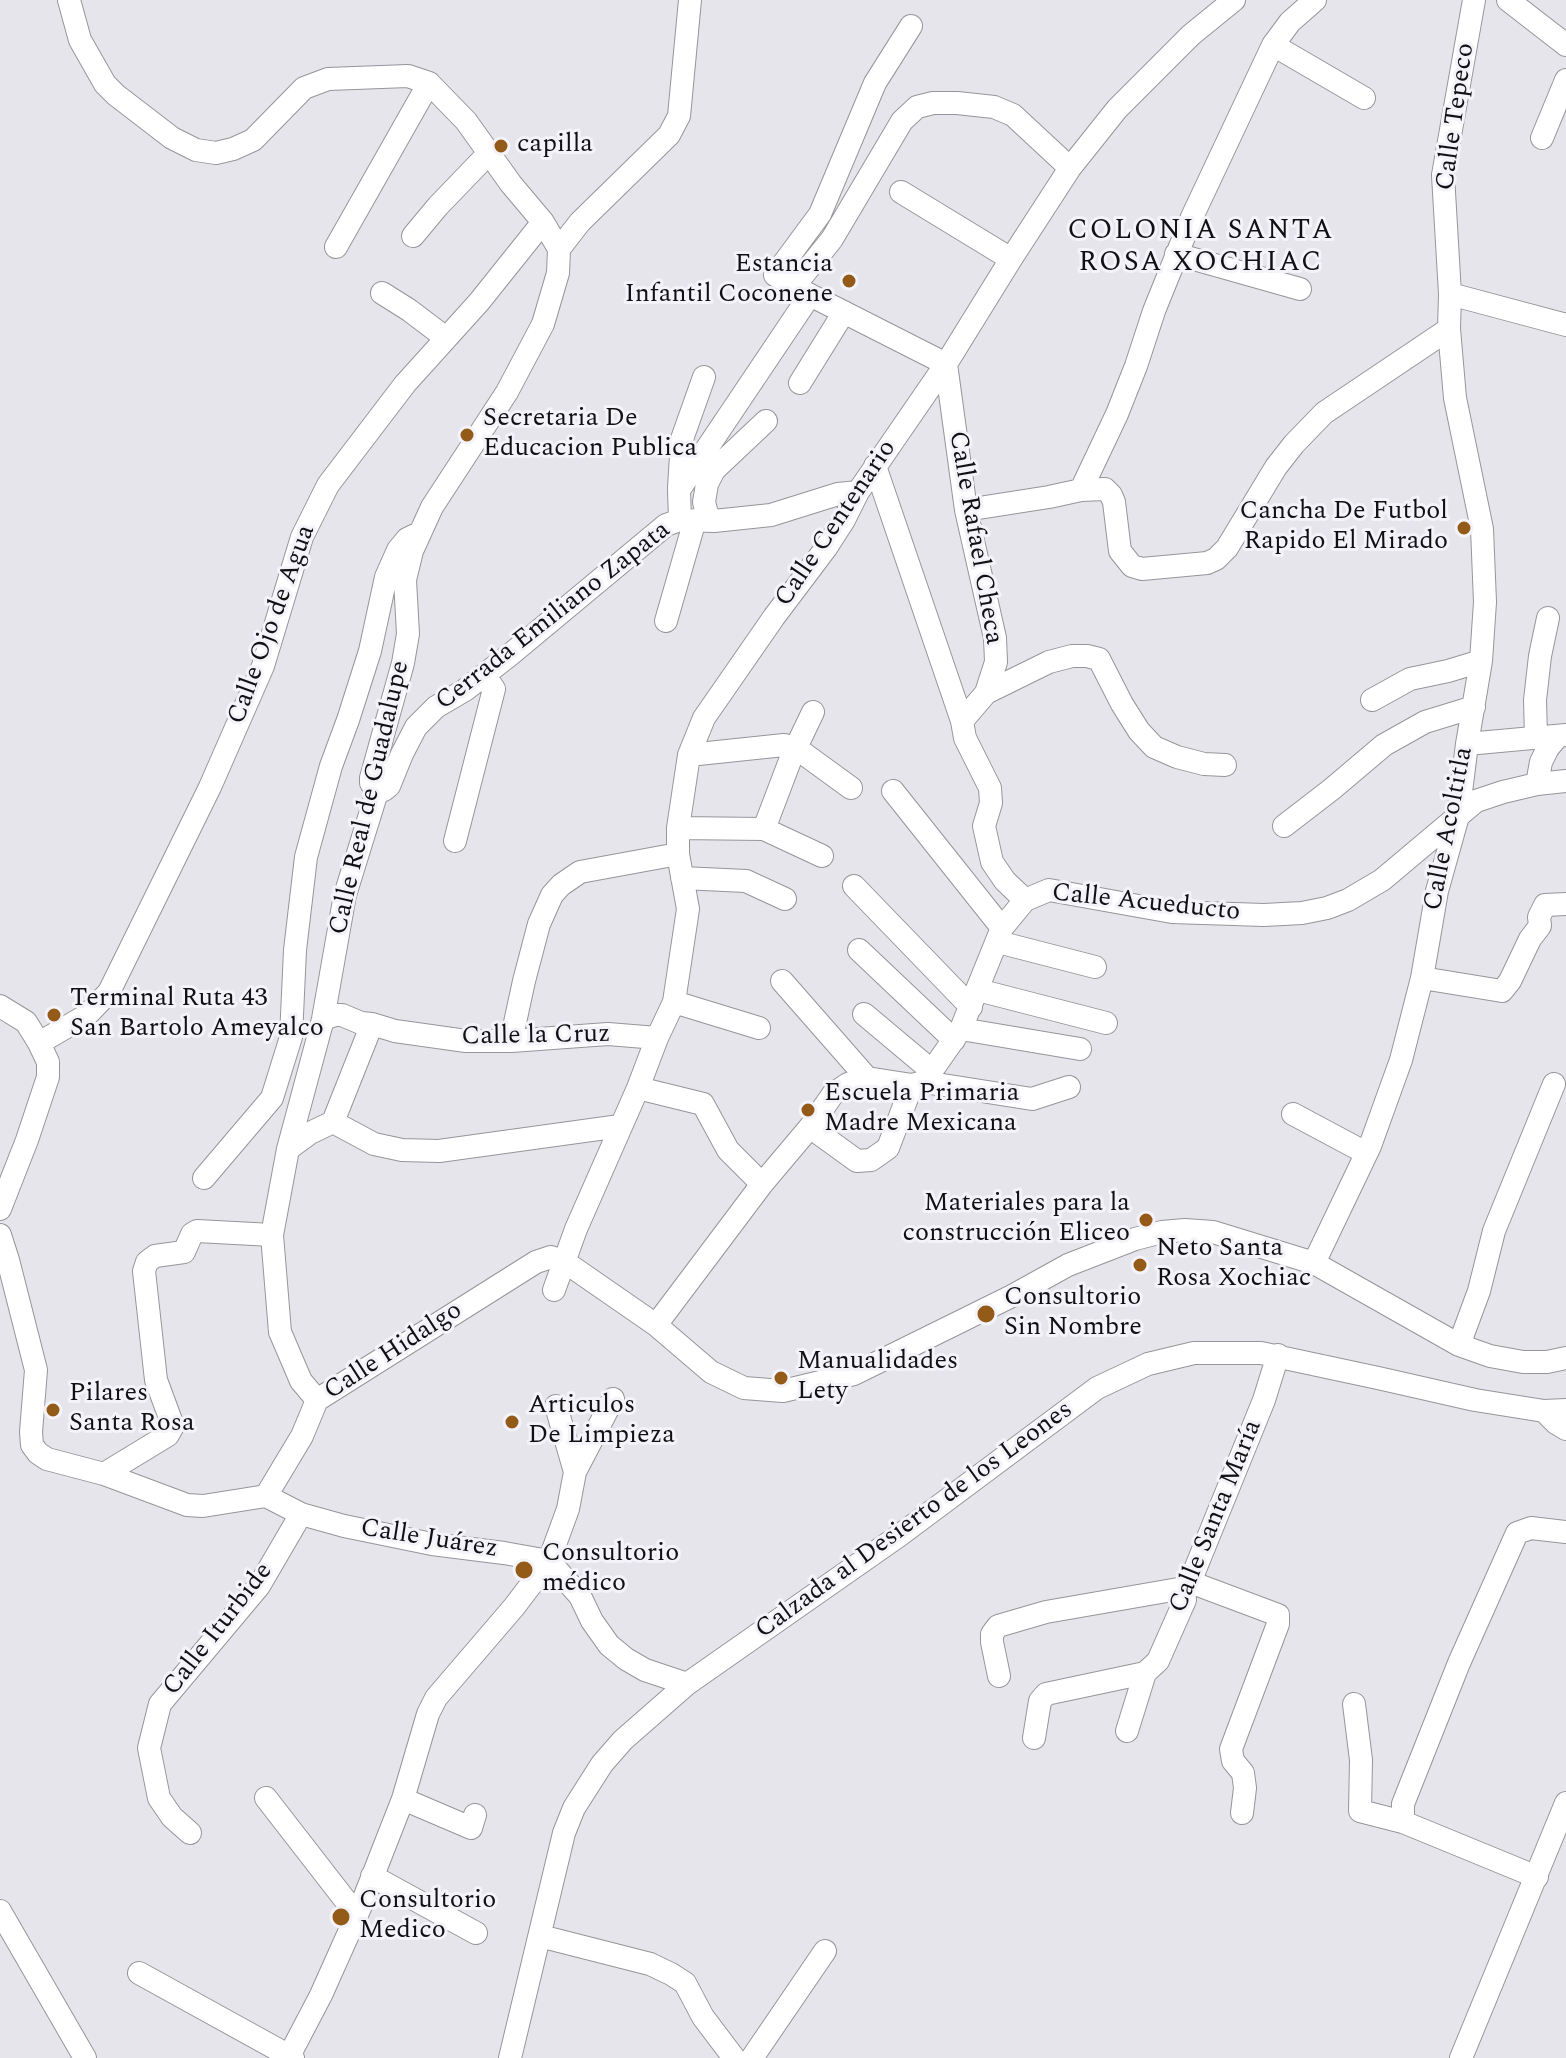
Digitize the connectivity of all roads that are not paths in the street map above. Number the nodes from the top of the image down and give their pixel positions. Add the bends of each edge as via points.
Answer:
1 (69, 0) edge
2 (690, 0) edge
3 (1234, 0) edge
4 (1315, 0) edge
5 (1474, 0) edge
6 (1508, 0) edge
7 (911, 26) dead end
8 (1273, 45) junction
9 (1566, 45) edge
10 (1566, 80) edge
11 (429, 83) junction
12 (1364, 98) dead end
13 (1542, 138) dead end
14 (489, 153) junction
15 (1070, 168) junction
16 (901, 192) dead end
17 (543, 222) junction
18 (413, 236) dead end
19 (336, 247) dead end
20 (559, 249) junction
21 (1176, 254) junction
22 (1011, 259) junction
23 (1300, 289) dead end
24 (802, 290) junction
25 (382, 293) dead end
26 (1450, 294) junction
27 (844, 312) junction
28 (1566, 325) edge
29 (1449, 329) junction
30 (446, 338) junction
31 (946, 364) junction
32 (704, 377) dead end
33 (800, 383) dead end
34 (766, 421) dead end
35 (875, 466) junction
36 (679, 490) junction
37 (1081, 490) junction
38 (858, 492) junction
39 (966, 510) junction
40 (696, 520) junction
41 (420, 533) junction
42 (1548, 618) dead end
43 (666, 621) dead end
44 (1481, 661) junction
45 (478, 680) junction
46 (986, 693) junction
47 (1372, 700) dead end
48 (1474, 707) junction
49 (813, 712) dead end
50 (962, 721) junction
51 (1553, 736) edge
52 (1467, 744) junction
53 (796, 748) junction
54 (689, 755) junction
55 (1225, 765) dead end
56 (1566, 781) edge
57 (1537, 784) junction
58 (851, 788) dead end
59 (893, 791) dead end
60 (377, 792) junction
61 (1458, 816) junction
62 (1284, 826) dead end
63 (678, 828) junction
64 (764, 829) junction
65 (455, 841) dead end
66 (678, 854) junction
67 (822, 856) dead end
68 (682, 878) junction
69 (854, 886) dead end
70 (785, 899) dead end
71 (1025, 900) junction
72 (1566, 904) edge
73 (1000, 935) junction
74 (859, 950) dead end
75 (1095, 967) dead end
76 (1422, 978) junction
77 (782, 981) dead end
78 (974, 998) junction
79 (674, 1002) junction
80 (0, 1006) edge
81 (864, 1014) dead end
82 (323, 1019) junction
83 (1106, 1023) dead end
84 (372, 1024) junction
85 (759, 1028) dead end
86 (958, 1034) junction
87 (657, 1038) junction
88 (511, 1041) junction
89 (39, 1043) junction
90 (1080, 1049) dead end
91 (867, 1078) junction
92 (923, 1079) junction
93 (1554, 1084) dead end
94 (1069, 1087) dead end
95 (638, 1088) junction
96 (1293, 1114) dead end
97 (333, 1122) junction
98 (620, 1126) junction
99 (810, 1127) junction
100 (288, 1149) junction
101 (1366, 1153) junction
102 (204, 1178) dead end
103 (762, 1184) junction
104 (0, 1209) edge
105 (0, 1235) edge
106 (272, 1235) junction
107 (565, 1262) junction
108 (1314, 1263) junction
109 (554, 1290) dead end
110 (656, 1325) junction
111 (1459, 1345) junction
112 (1278, 1355) junction
113 (1566, 1358) edge
114 (613, 1399) dead end
115 (317, 1400) junction
116 (556, 1406) dead end
117 (1555, 1411) edge
118 (1566, 1429) edge
119 (575, 1472) junction
120 (104, 1474) junction
121 (266, 1496) junction
122 (301, 1514) junction
123 (1566, 1532) edge
124 (549, 1561) junction
125 (1187, 1585) junction
126 (1145, 1673) junction
127 (999, 1676) dead end
128 (687, 1684) junction
129 (1354, 1704) dead end
130 (1127, 1731) dead end
131 (1034, 1738) dead end
132 (266, 1798) dead end
133 (403, 1799) junction
134 (1566, 1803) edge
135 (1242, 1813) dead end
136 (475, 1815) dead end
137 (1403, 1822) junction
138 (190, 1833) dead end
139 (372, 1876) junction
140 (1537, 1877) junction
141 (0, 1911) edge
142 (356, 1914) junction
143 (476, 1933) dead end
144 (540, 1936) junction
145 (825, 1951) dead end
146 (139, 1973) dead end
147 (290, 2057) edge
148 (85, 2058) edge
149 (510, 2058) edge
150 (734, 2058) edge
151 (752, 2058) edge
152 (1461, 2058) edge

1 - 11 street via 80,40 105,84 172,138 196,150 216,153 253,140 304,88 328,79 408,76
2 - 20 street via 679,116 669,135
3 - 15 street, Calle Centenario via 1117,109
4 - 8 street
5 - 26 street, Calle Tepeco via 1443,175
6 - 9 street
7 - 24 street via 875,83 820,214 775,275
8 - 12 street
8 - 21 street
10 - 13 street
11 - 14 street
11 - 19 street
14 - 17 street
14 - 18 street
15 - 22 street, Calle Centenario
15 - 24 street, Cerrada Emiliano Zapata via 1013,115 994,107 917,107 902,121
16 - 22 street
17 - 20 street
17 - 30 street, Calle Ojo de Agua
20 - 41 street, Calle Real de Guadalupe via 558,273 543,324
21 - 23 street
21 - 37 street via 1117,414
22 - 31 street, Calle Centenario
24 - 27 street
24 - 36 street, Cerrada Emiliano Zapata
25 - 30 street
26 - 28 street
26 - 29 street, Calle Tepeco
27 - 31 street
27 - 33 street
29 - 37 street via 1324,413 1276,467 1227,548 1207,563 1132,566 1120,551 1108,490
29 - 44 street, Calle Acoltitla via 1455,398 1482,529
30 - 89 street, Calle Ojo de Agua via 328,485 302,537 263,666 109,992 87,1015
31 - 35 street, Calle Centenario
31 - 39 street, Calle Rafael Checa
32 - 36 street via 682,439
34 - 40 street via 714,470 704,502 707,514
35 - 38 street, Calle Centenario
35 - 50 street
36 - 40 street, Cerrada Emiliano Zapata
37 - 39 street
38 - 40 street, Cerrada Emiliano Zapata via 771,515
38 - 54 street, Calle Centenario via 826,548 704,718
39 - 46 street, Calle Rafael Checa via 995,638 996,662
40 - 43 street
40 - 45 street, Cerrada Emiliano Zapata via 666,525 649,537
41 - 60 street, Calle Real de Guadalupe via 405,580 408,634 403,663 371,778
41 - 102 street via 398,550 386,577 370,651 306,857 291,1037 272,1098
42 - 51 street via 1535,700
44 - 47 street via 1410,679
44 - 48 street, Calle Acoltitla
45 - 60 street, Cerrada Emiliano Zapata via 416,727 389,786
45 - 65 street via 494,689
46 - 50 street, Calle Rafael Checa
46 - 55 street via 1049,662 1072,656 1099,659 1122,704 1154,747 1191,761
48 - 52 street, Calle Acoltitla
48 - 62 street via 1425,722 1384,745
49 - 53 street
50 - 71 street via 990,788 984,826 992,862
51 - 52 street
51 - 57 street
52 - 61 street, Calle Acoltitla
53 - 54 street
53 - 58 street
53 - 64 street
54 - 63 street, Calle Centenario
56 - 57 street, Calle Acueducto
57 - 61 street, Calle Acueducto via 1476,801
59 - 73 street
60 - 82 street, Calle Real de Guadalupe via 345,895
61 - 71 street, Calle Acueducto via 1382,880 1348,900 1302,913 1172,912 1049,890
61 - 76 street, Calle Acoltitla via 1437,891
63 - 64 street
63 - 66 street, Calle Centenario
64 - 67 street
66 - 68 street, Calle Centenario
66 - 88 street via 580,872 552,895 539,924
68 - 70 street via 746,881
68 - 79 street, Calle Centenario via 688,909
69 - 78 street
71 - 73 street
72 - 76 street via 1545,905 1540,926 1502,991
73 - 75 street
73 - 78 street
74 - 86 street
76 - 101 street, Calle Acoltitla via 1401,1060
77 - 91 street
78 - 83 street
78 - 86 street
79 - 85 street
79 - 87 street, Calle Centenario
80 - 89 street via 26,1022
81 - 92 street
82 - 84 street, Calle la Cruz via 342,1015
82 - 100 street, Calle Real de Guadalupe
84 - 88 street, Calle la Cruz via 466,1041
84 - 97 street
86 - 90 street
86 - 92 street
87 - 88 street, Calle la Cruz via 608,1034
87 - 95 street, Calle Centenario
89 - 104 street via 48,1077
91 - 92 street
91 - 99 street via 833,1094
92 - 94 street via 1032,1099
92 - 99 street via 888,1148 871,1160 857,1161
93 - 111 street via 1494,1231
95 - 98 street, Calle Centenario
95 - 103 street via 703,1104 728,1150
96 - 101 street
97 - 98 street via 374,1144 439,1151
97 - 100 street
98 - 107 street, Calle Centenario
99 - 103 street
100 - 106 street, Calle Real de Guadalupe
101 - 108 street, Calle Acoltitla
103 - 110 street
105 - 120 street via 36,1370 32,1445 47,1459
106 - 115 street, Calle Real de Guadalupe via 280,1332 301,1381
106 - 120 street via 197,1231 184,1252 151,1258 145,1266 156,1380 173,1426 168,1435
107 - 109 street, Calle Centenario
107 - 110 street
107 - 115 street, Calle Hidalgo via 551,1257 536,1262
108 - 110 street via 1213,1232 1162,1232 1068,1265 854,1374 783,1391 744,1388 711,1372
108 - 111 street
111 - 113 street via 1523,1362
112 - 117 street, Calzada al Desierto de los Leones via 1475,1400
112 - 125 street, Calle Santa María
112 - 128 street, Calzada al Desierto de los Leones via 1194,1353 1148,1364 1097,1388
114 - 119 street
115 - 121 street, Calle Hidalgo
116 - 119 street
117 - 118 street via 1556,1423
119 - 124 street
120 - 121 street via 187,1505
121 - 122 street, Calle Juárez
122 - 124 street, Calle Juárez via 432,1544
122 - 138 street, Calle Iturbide via 259,1586 160,1704 149,1748 159,1798
123 - 137 street via 1531,1528 1517,1533 1403,1804
124 - 128 street via 580,1596 609,1645 645,1670
124 - 133 street via 436,1698
125 - 126 street, Calle Santa María via 1158,1661
125 - 127 street via 998,1626 992,1642
125 - 135 street via 1278,1615 1231,1749 1243,1773
126 - 130 street, Calle Santa María
126 - 131 street via 1046,1694
128 - 144 street, Calzada al Desierto de los Leones via 623,1740 586,1786 564,1833
129 - 137 street via 1360,1811
132 - 142 street
133 - 136 street via 471,1828
133 - 139 street
134 - 140 street
137 - 140 street
139 - 142 street
139 - 143 street
140 - 152 street
141 - 148 street
142 - 147 street
144 - 149 street, Calzada al Desierto de los Leones
144 - 150 street via 671,1974 685,1983
145 - 151 street
146 - 147 street

